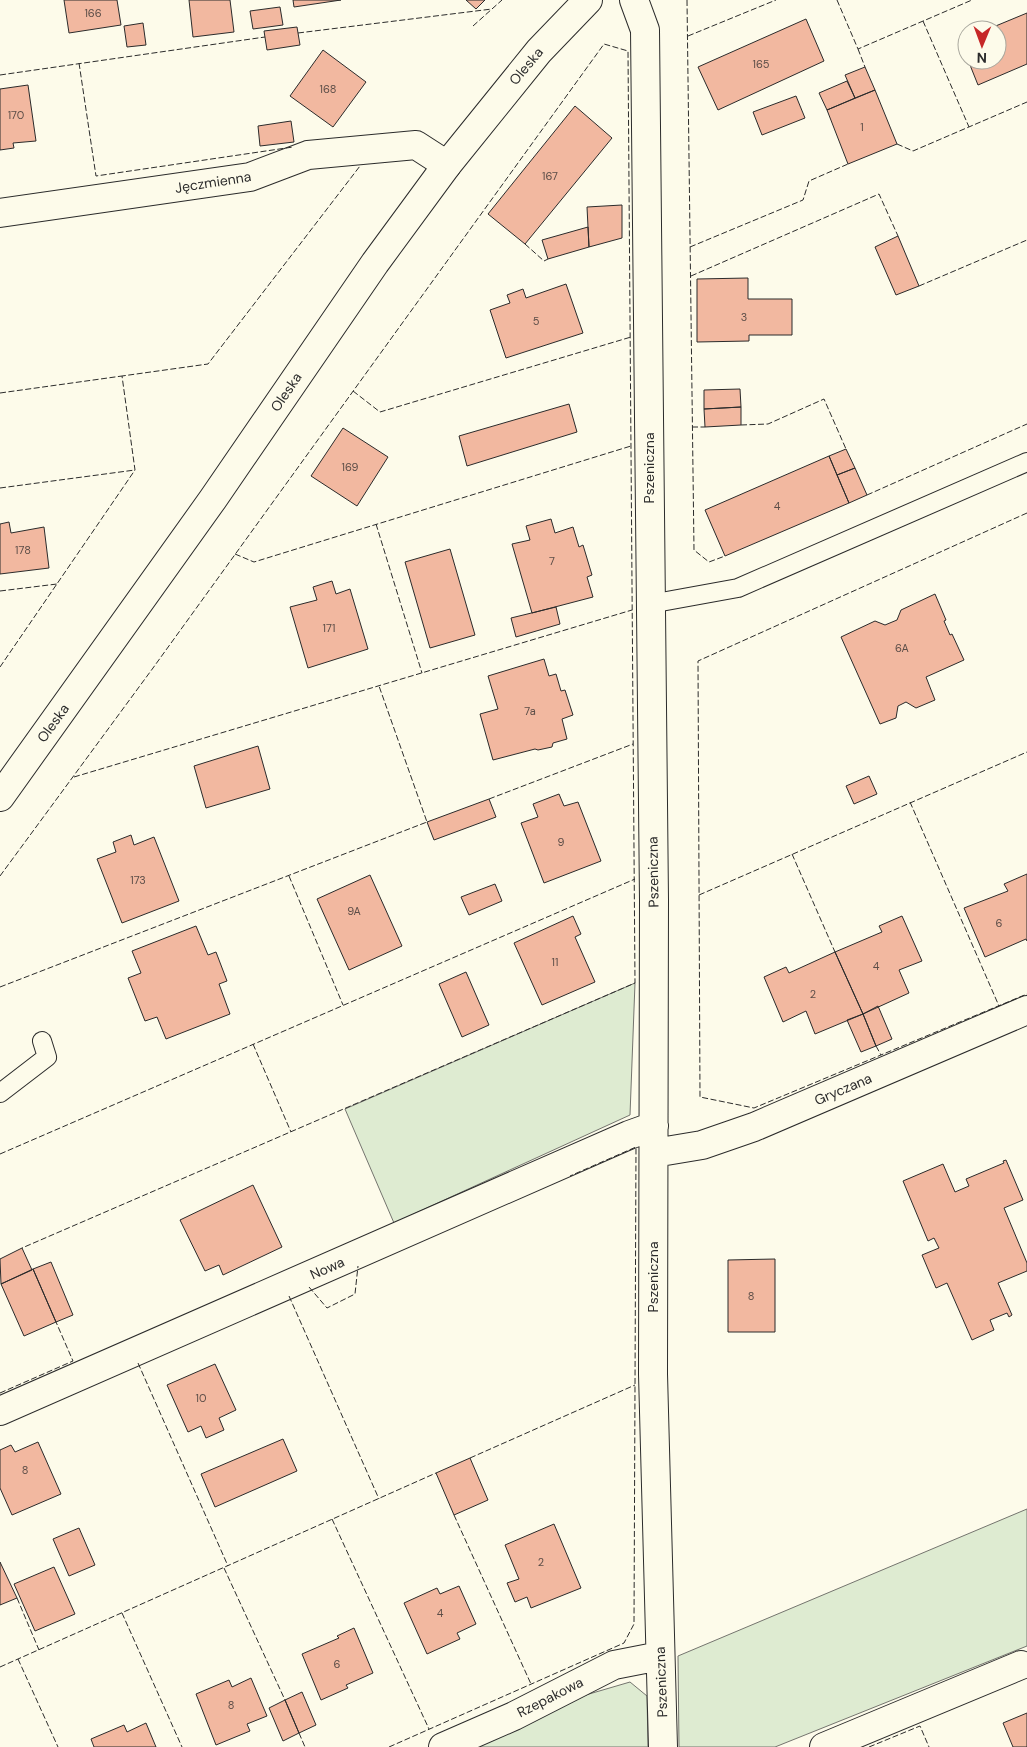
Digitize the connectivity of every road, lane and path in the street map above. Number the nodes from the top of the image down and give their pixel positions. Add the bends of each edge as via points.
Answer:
1 (588, 0) edge
2 (634, 0) edge
3 (446, 166) junction
4 (0, 213) edge
5 (1027, 462) edge
6 (650, 604) junction
7 (0, 797) edge
8 (1027, 1010) edge
9 (42, 1041) dead end
10 (0, 1093) edge
11 (654, 1126) junction
12 (654, 1154) junction
13 (0, 1411) edge
14 (660, 1656) junction
15 (1021, 1665) dead end
16 (443, 1747) edge
17 (663, 1747) edge
18 (824, 1747) edge

1 - 3 street, Oleska via 539,51
2 - 6 street, Pszeniczna via 645,30
3 - 4 street, Jęczmienna via 416,145 308,155 250,177
3 - 7 street, Oleska
5 - 6 lane via 738,588
6 - 11 street, Pszeniczna
8 - 12 street, Gryczana via 754,1127 702,1145
9 - 10 lane via 47,1057
11 - 12 street, Pszeniczna
11 - 13 street, Nowa
12 - 14 street, Pszeniczna via 652,1374
14 - 16 street, Rzepakowa via 614,1665 514,1716
14 - 17 street, Pszeniczna
15 - 18 street

